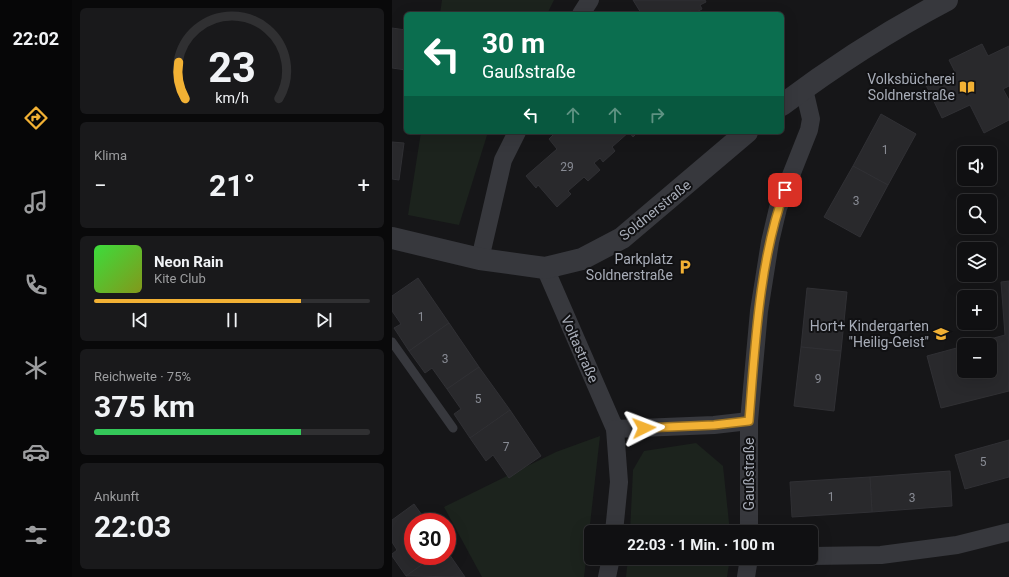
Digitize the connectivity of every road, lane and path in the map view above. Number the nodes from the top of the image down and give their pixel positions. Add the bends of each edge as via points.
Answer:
1 (590, 0) edge
2 (947, 0) edge
3 (582, 12) edge
4 (804, 89) junction
5 (784, 104) edge
6 (516, 134) edge
7 (745, 134) edge
8 (392, 238) edge
9 (480, 259) junction
10 (545, 268) junction
11 (392, 342) edge
12 (749, 421) junction
13 (453, 428) dead end
14 (615, 429) junction
15 (615, 525) edge
16 (749, 525) edge
17 (1009, 532) edge
18 (818, 556) edge
19 (610, 565) edge
20 (748, 565) edge
21 (607, 577) edge
22 (746, 577) edge

1 - 3 street
2 - 4 street via 914,18
4 - 5 street
4 - 12 street, Gaußstraße via 811,119 778,208 770,242 759,311
6 - 9 street via 503,160
7 - 10 street, Soldnerstraße via 622,238 582,259
8 - 9 street, Soldnerstraße
9 - 10 street, Soldnerstraße
10 - 14 street, Voltastraße
11 - 13 lane
12 - 14 street
12 - 16 street, Gaußstraße
14 - 15 street, Voltastraße via 619,482
17 - 18 street via 957,545 881,555
19 - 21 street
20 - 22 street

